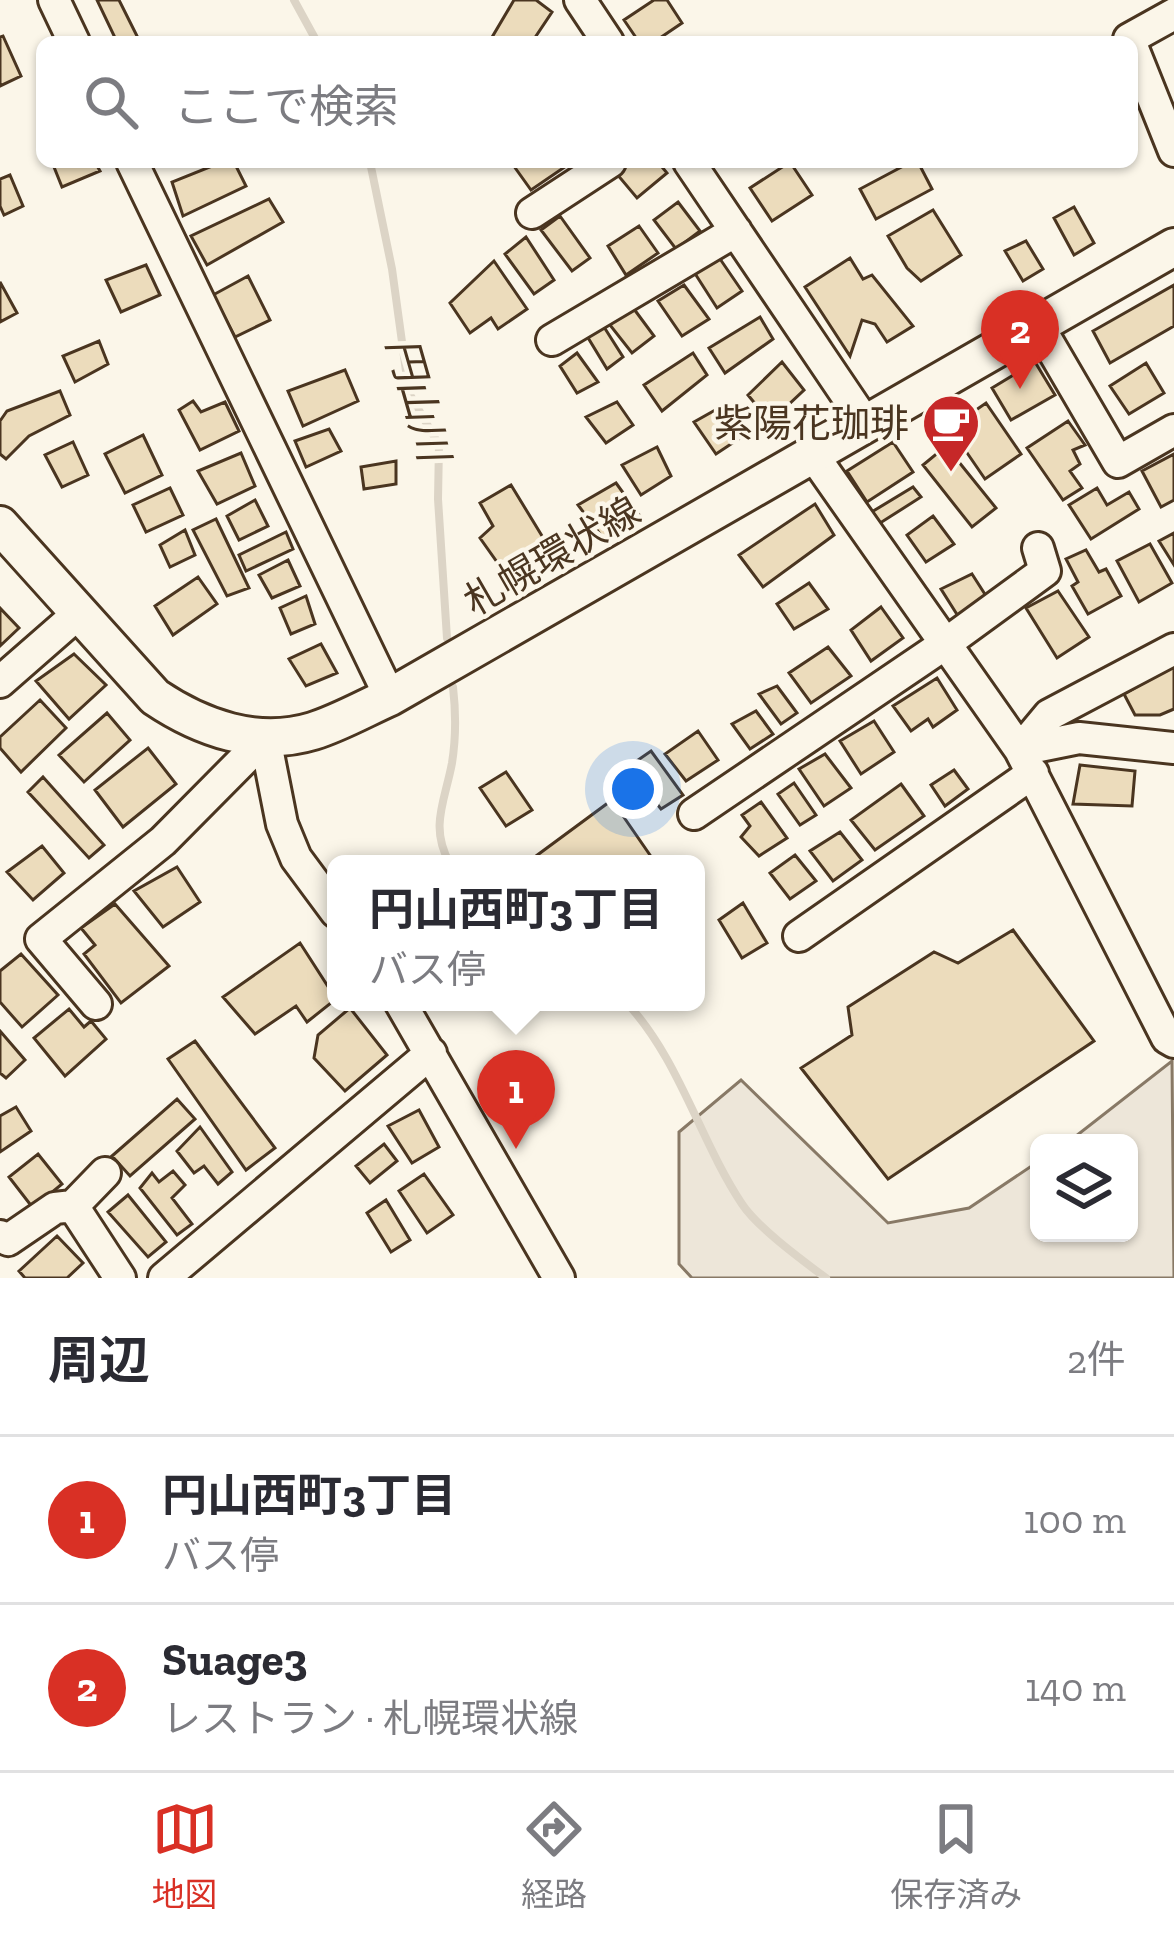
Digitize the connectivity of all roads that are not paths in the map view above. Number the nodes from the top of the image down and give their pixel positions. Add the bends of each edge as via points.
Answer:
1 (54, 0) edge
2 (580, 0) edge
3 (1174, 14) edge
4 (71, 36) edge
5 (604, 36) edge
6 (1134, 36) edge
7 (1138, 61) edge
8 (1174, 151) edge
9 (135, 168) edge
10 (601, 168) edge
11 (693, 168) edge
12 (532, 213) dead end
13 (736, 231) junction
14 (1174, 247) edge
15 (1038, 325) junction
16 (553, 340) dead end
17 (866, 424) junction
18 (1174, 430) edge
19 (813, 454) junction
20 (0, 525) edge
21 (1037, 548) dead end
22 (80, 612) junction
23 (945, 644) junction
24 (1174, 649) edge
25 (0, 682) edge
26 (390, 697) junction
27 (265, 737) junction
28 (1174, 748) edge
29 (1026, 761) junction
30 (694, 814) dead end
31 (327, 900) edge
32 (799, 936) dead end
33 (96, 1004) dead end
34 (405, 1011) edge
35 (1174, 1042) edge
36 (431, 1053) junction
37 (106, 1173) dead end
38 (74, 1207) junction
39 (0, 1235) edge
40 (120, 1278) edge
41 (164, 1278) edge
42 (559, 1278) edge

1 - 4 street
2 - 5 street
3 - 6 street
7 - 8 street
9 - 26 street
10 - 12 street
11 - 13 street
13 - 16 street
13 - 17 street
14 - 15 main road, 札幌環状線
15 - 17 main road, 札幌環状線
15 - 18 street via 1118,462
17 - 19 main road, 札幌環状線
19 - 23 street
19 - 26 main road, 札幌環状線
20 - 22 main road, 札幌環状線
21 - 23 street via 1045,571
22 - 25 street
22 - 27 main road, 札幌環状線 via 155,697 219,730
23 - 29 street
23 - 30 street
24 - 29 street via 1049,715
26 - 27 main road, 札幌環状線 via 312,731
27 - 31 street via 282,824
27 - 33 street via 163,841 41,939
28 - 29 street via 1079,738
29 - 32 street
29 - 35 street
34 - 36 street
36 - 41 street
36 - 42 street
37 - 38 street
38 - 39 street via 55,1208 8,1240
38 - 40 street

